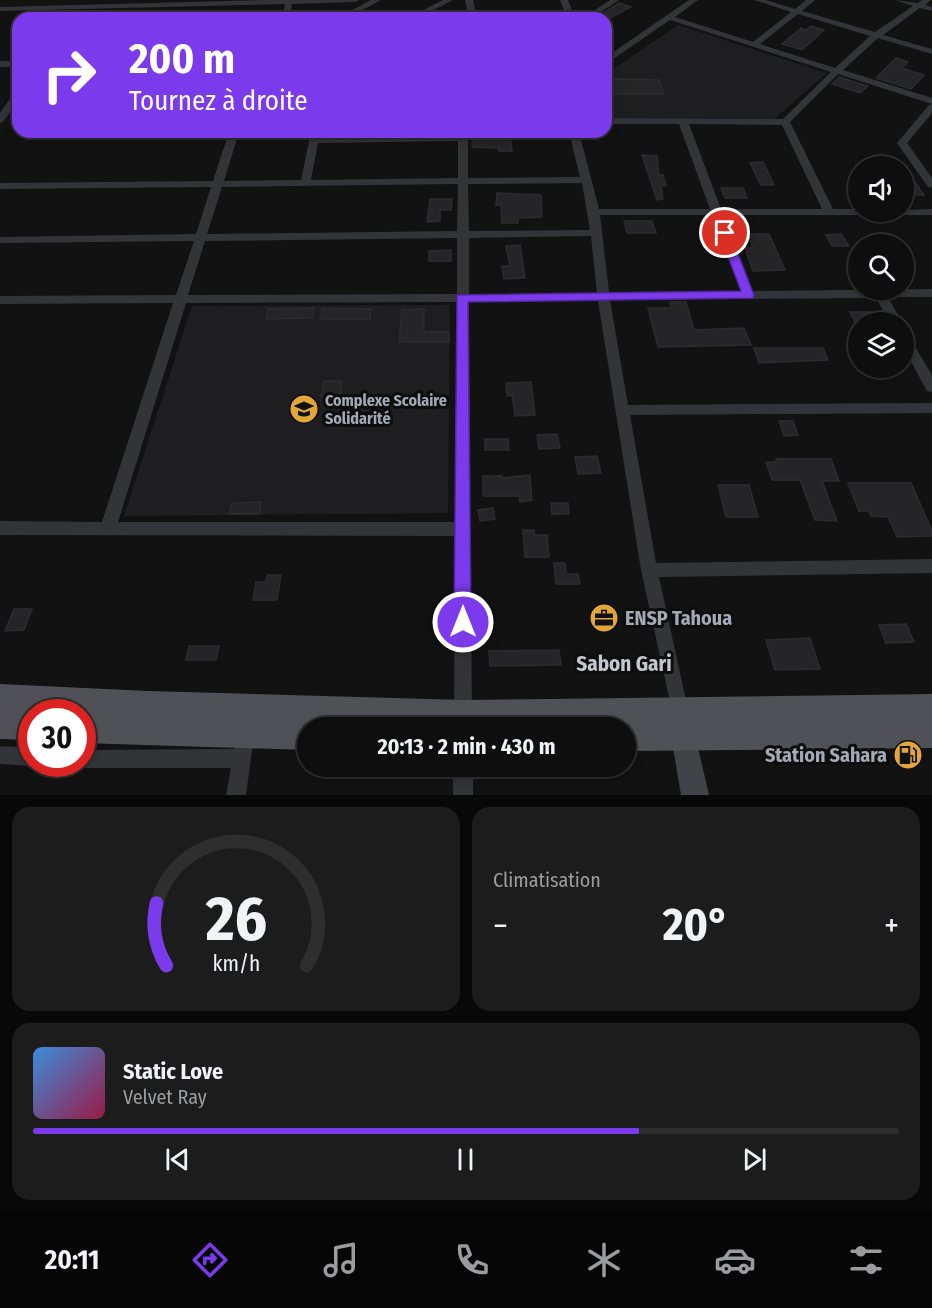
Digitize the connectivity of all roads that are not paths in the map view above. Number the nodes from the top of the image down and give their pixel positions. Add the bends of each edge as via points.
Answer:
1 (355, 0) edge
2 (377, 0) edge
3 (449, 0) edge
4 (615, 0) edge
5 (692, 0) edge
6 (758, 0) edge
7 (811, 0) edge
8 (899, 0) edge
9 (927, 0) edge
10 (288, 1) edge
11 (217, 2) edge
12 (82, 4) edge
13 (918, 5) junction
14 (0, 9) edge
15 (932, 9) edge
16 (357, 12) edge
17 (424, 12) edge
18 (596, 12) edge
19 (797, 12) junction
20 (667, 17) junction
21 (874, 35) junction
22 (754, 45) junction
23 (932, 52) edge
24 (612, 55) edge
25 (837, 71) junction
26 (932, 101) edge
27 (12, 103) edge
28 (932, 107) edge
29 (0, 120) edge
30 (612, 121) edge
31 (683, 122) junction
32 (785, 122) junction
33 (232, 138) edge
34 (315, 138) edge
35 (463, 138) edge
36 (575, 138) edge
37 (586, 180) junction
38 (462, 182) junction
39 (305, 183) junction
40 (219, 184) junction
41 (932, 185) edge
42 (0, 186) edge
43 (594, 212) junction
44 (717, 212) junction
45 (829, 212) junction
46 (932, 212) edge
47 (597, 233) junction
48 (462, 235) junction
49 (202, 238) junction
50 (0, 240) edge
51 (848, 293) edge
52 (914, 293) edge
53 (932, 293) edge
54 (603, 295) junction
55 (748, 295) junction
56 (462, 298) junction
57 (182, 299) junction
58 (0, 300) edge
59 (914, 355) edge
60 (916, 358) junction
61 (932, 358) edge
62 (932, 387) edge
63 (932, 408) edge
64 (622, 410) junction
65 (0, 528) edge
66 (108, 528) junction
67 (462, 529) junction
68 (932, 566) edge
69 (649, 570) junction
70 (0, 699) edge
71 (932, 708) edge
72 (463, 717) edge
73 (144, 718) junction
74 (297, 719) edge
75 (875, 722) junction
76 (636, 723) edge
77 (681, 723) junction
78 (0, 724) edge
79 (18, 725) edge
80 (96, 726) edge
81 (636, 734) edge
82 (932, 734) edge
83 (297, 737) edge
84 (244, 746) junction
85 (0, 755) edge
86 (18, 756) edge
87 (96, 758) edge
88 (463, 777) edge
89 (236, 795) edge
90 (464, 795) edge
91 (695, 795) edge

1 - 10 street
2 - 16 street
3 - 17 street
4 - 18 street
5 - 20 street
6 - 19 street
7 - 19 street
8 - 13 street
9 - 13 street
10 - 11 street
11 - 12 street
12 - 14 street
13 - 15 street
13 - 21 street
19 - 21 street
19 - 22 street
20 - 22 street
20 - 24 street
21 - 23 street
21 - 25 street
22 - 25 street
25 - 26 street
25 - 32 street
27 - 29 street
28 - 41 street via 902,143
30 - 31 street
31 - 32 street
31 - 44 street
32 - 45 street
33 - 40 street
34 - 39 street
35 - 38 street
36 - 37 street
37 - 38 street
37 - 43 street
38 - 39 street
38 - 48 street
39 - 40 street
40 - 42 street
40 - 49 street
43 - 44 street
43 - 47 street
44 - 45 street
44 - 55 street
45 - 46 street
47 - 48 street
47 - 54 street
48 - 49 street
48 - 56 street
49 - 50 street
49 - 57 street
51 - 55 street
52 - 53 street
54 - 55 street
54 - 56 street
54 - 64 street
56 - 57 street
56 - 67 street
57 - 58 street
57 - 66 street
59 - 60 street
60 - 61 street
60 - 62 street
63 - 64 street
64 - 69 street
65 - 66 street
66 - 67 street
67 - 72 street
68 - 69 street
69 - 77 street
70 - 73 main road
71 - 75 main road
73 - 74 main road
73 - 80 main road
73 - 84 main road
75 - 77 main road
75 - 82 main road
76 - 77 main road
77 - 81 main road
77 - 91 street
78 - 79 main road
83 - 84 main road
84 - 87 street
84 - 89 street
85 - 86 street
88 - 90 street

